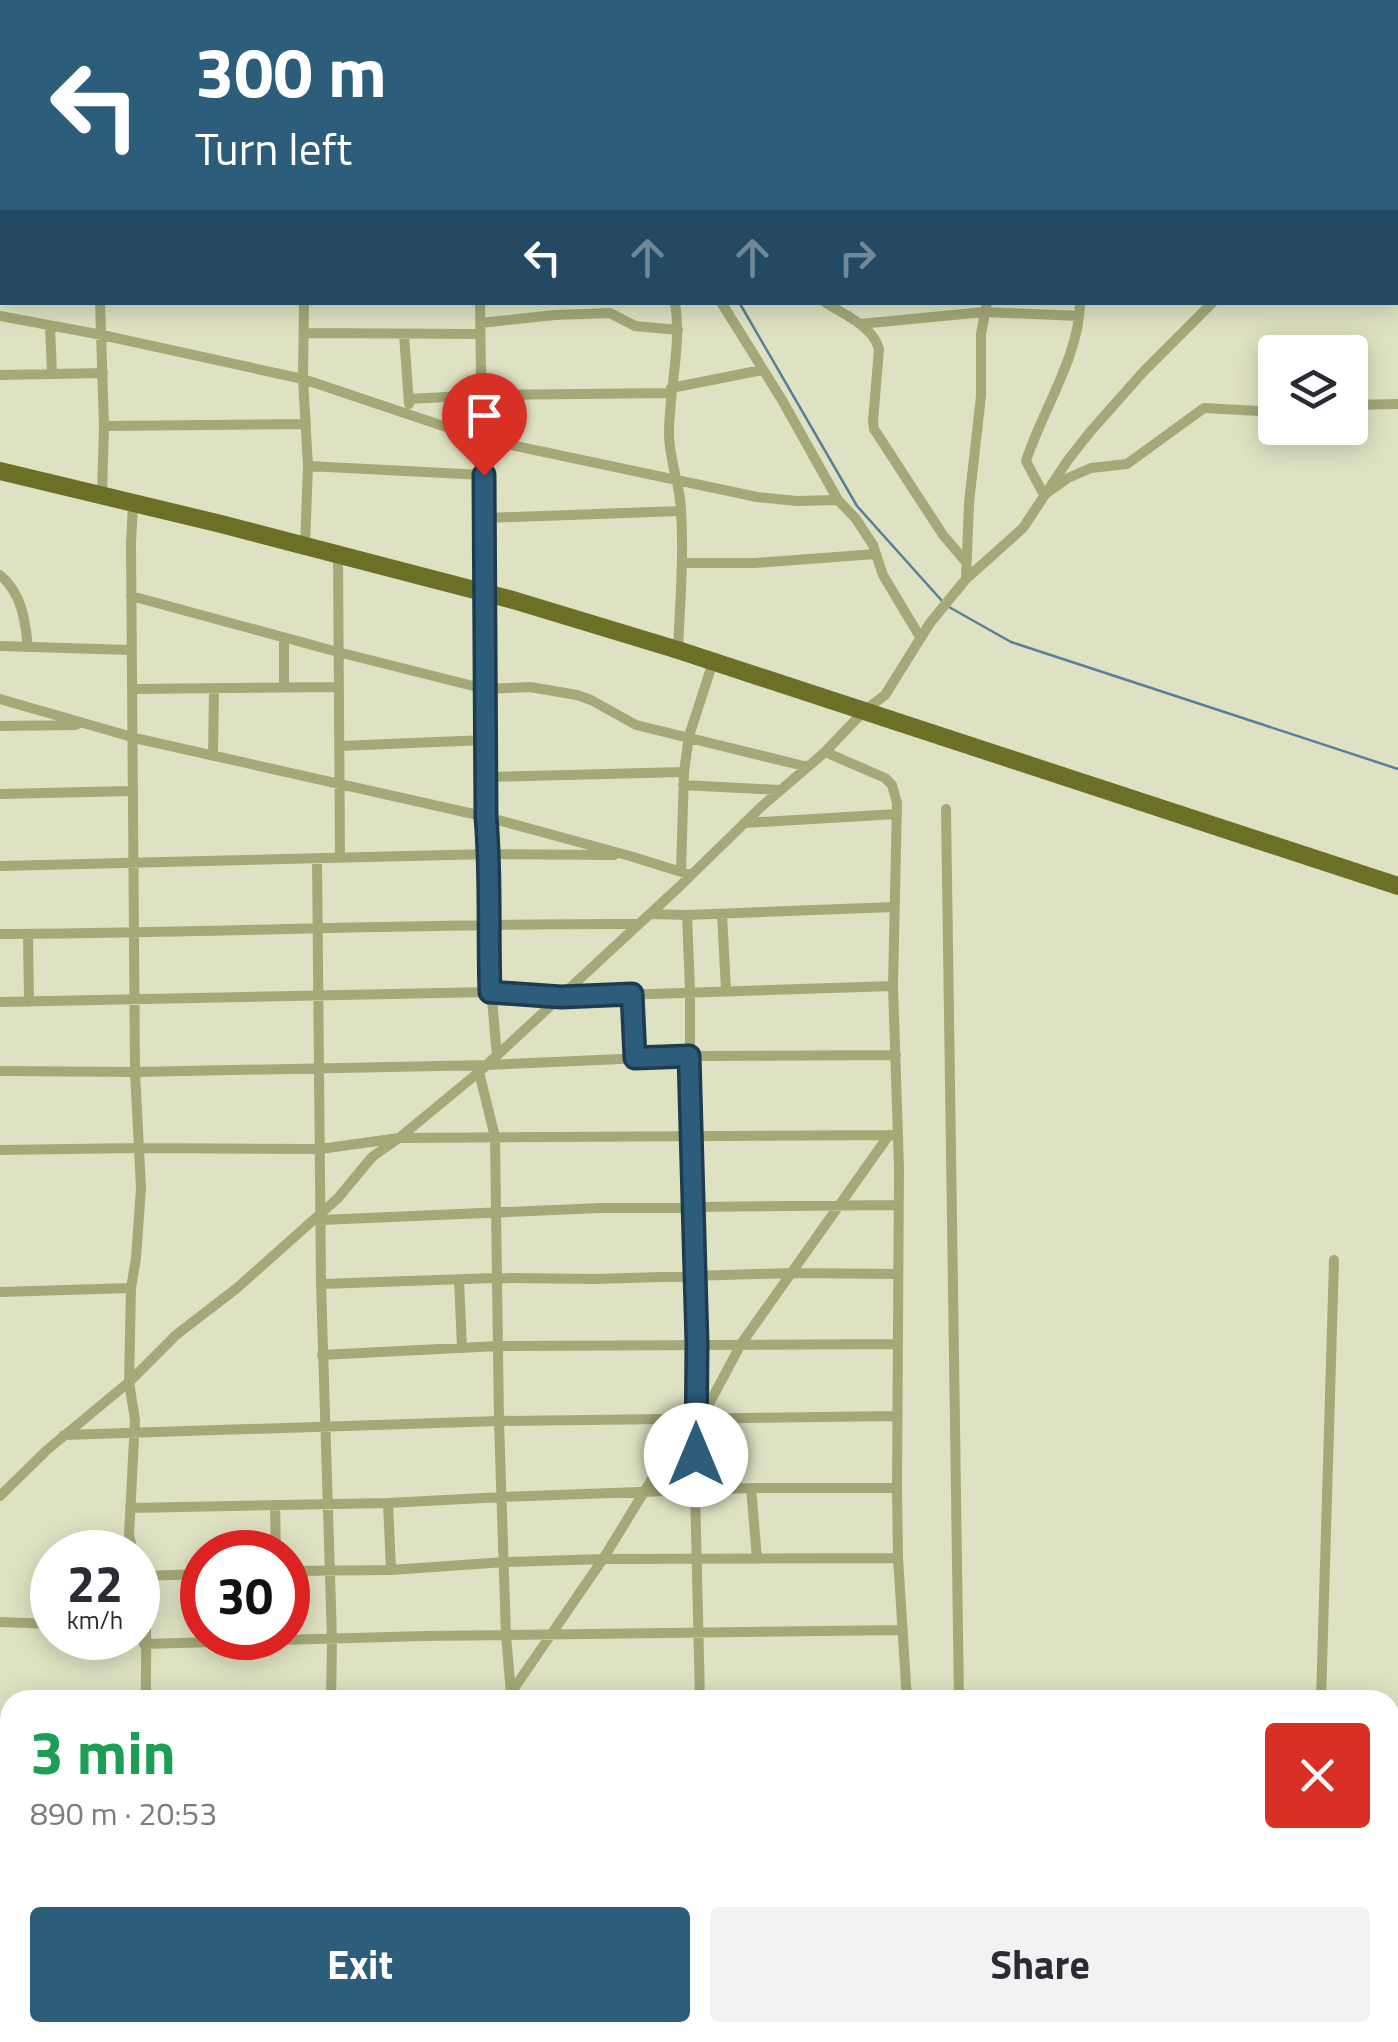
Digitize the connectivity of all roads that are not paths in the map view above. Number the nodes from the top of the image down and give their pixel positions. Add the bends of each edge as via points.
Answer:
1 (100, 305) edge
2 (304, 305) edge
3 (480, 305) edge
4 (675, 305) edge
5 (723, 305) edge
6 (830, 305) edge
7 (1080, 305) edge
8 (1210, 305) edge
9 (986, 307) edge
10 (0, 316) edge
11 (1080, 316) junction
12 (860, 324) junction
13 (50, 326) junction
14 (480, 328) junction
15 (678, 330) junction
16 (304, 333) junction
17 (404, 334) junction
18 (102, 336) junction
19 (762, 370) junction
20 (52, 374) junction
21 (103, 374) junction
22 (0, 375) edge
23 (304, 379) junction
24 (671, 390) junction
25 (482, 395) junction
26 (409, 400) junction
27 (1368, 404) edge
28 (1398, 404) edge
29 (1258, 411) edge
30 (409, 415) junction
31 (306, 424) junction
32 (104, 426) junction
33 (482, 439) junction
34 (308, 466) junction
35 (0, 472) edge
36 (484, 475) junction
37 (678, 480) junction
38 (1044, 494) junction
39 (102, 496) junction
40 (838, 500) junction
41 (132, 503) junction
42 (682, 511) junction
43 (484, 518) junction
44 (305, 545) junction
45 (338, 553) junction
46 (876, 554) junction
47 (682, 562) junction
48 (966, 562) junction
49 (0, 575) edge
50 (966, 579) junction
51 (485, 592) junction
52 (131, 596) junction
53 (920, 637) junction
54 (284, 638) junction
55 (0, 646) edge
56 (28, 646) junction
57 (131, 650) junction
58 (678, 650) junction
59 (338, 652) junction
60 (713, 662) junction
61 (284, 687) junction
62 (338, 687) junction
63 (132, 688) junction
64 (214, 688) junction
65 (485, 689) junction
66 (0, 699) edge
67 (864, 711) junction
68 (92, 725) junction
69 (0, 726) edge
70 (132, 736) junction
71 (690, 736) junction
72 (486, 740) junction
73 (339, 746) junction
74 (825, 752) junction
75 (212, 756) junction
76 (808, 767) junction
77 (684, 772) junction
78 (486, 777) junction
79 (683, 784) junction
80 (339, 785) junction
81 (781, 790) junction
82 (132, 791) junction
83 (0, 794) edge
84 (946, 810) dead end
85 (898, 814) junction
86 (486, 817) junction
87 (743, 824) junction
88 (490, 854) junction
89 (630, 856) junction
90 (317, 858) junction
91 (340, 858) junction
92 (132, 862) junction
93 (0, 866) edge
94 (686, 873) junction
95 (1398, 886) edge
96 (894, 907) junction
97 (650, 914) junction
98 (722, 914) junction
99 (687, 915) junction
100 (488, 924) junction
101 (638, 924) junction
102 (317, 930) junction
103 (134, 932) junction
104 (0, 934) edge
105 (28, 934) junction
106 (894, 986) junction
107 (726, 990) junction
108 (690, 991) junction
109 (490, 992) junction
110 (632, 994) junction
111 (318, 996) junction
112 (561, 997) junction
113 (134, 1000) junction
114 (0, 1002) edge
115 (29, 1002) junction
116 (896, 1055) junction
117 (497, 1056) junction
118 (689, 1056) junction
119 (635, 1058) junction
120 (319, 1067) junction
121 (483, 1069) junction
122 (0, 1071) edge
123 (135, 1072) junction
124 (893, 1134) junction
125 (690, 1136) junction
126 (495, 1137) junction
127 (399, 1138) junction
128 (138, 1148) junction
129 (320, 1149) junction
130 (0, 1150) edge
131 (839, 1205) junction
132 (898, 1205) junction
133 (692, 1206) junction
134 (497, 1211) junction
135 (321, 1217) junction
136 (1334, 1260) dead end
137 (792, 1274) junction
138 (898, 1274) junction
139 (496, 1278) junction
140 (694, 1278) junction
141 (459, 1279) junction
142 (321, 1284) junction
143 (131, 1288) junction
144 (0, 1292) edge
145 (697, 1344) junction
146 (741, 1344) junction
147 (898, 1344) junction
148 (498, 1346) junction
149 (462, 1348) junction
150 (322, 1356) junction
151 (129, 1382) junction
152 (898, 1416) junction
153 (695, 1420) junction
154 (500, 1421) junction
155 (326, 1428) junction
156 (134, 1433) junction
157 (63, 1435) junction
158 (751, 1488) junction
159 (897, 1488) junction
160 (696, 1490) junction
161 (644, 1493) junction
162 (0, 1496) edge
163 (502, 1497) junction
164 (326, 1504) junction
165 (388, 1504) junction
166 (275, 1505) junction
167 (130, 1508) junction
168 (129, 1530) edge
169 (276, 1530) edge
170 (603, 1558) junction
171 (898, 1558) junction
172 (698, 1559) junction
173 (757, 1559) junction
174 (506, 1562) junction
175 (310, 1570) edge
176 (328, 1570) junction
177 (391, 1570) junction
178 (0, 1622) edge
179 (30, 1623) edge
180 (903, 1630) junction
181 (700, 1634) junction
182 (506, 1636) junction
183 (550, 1636) junction
184 (332, 1640) junction
185 (160, 1644) edge
186 (145, 1660) edge
187 (146, 1690) edge
188 (331, 1690) edge
189 (508, 1690) edge
190 (513, 1690) edge
191 (700, 1690) edge
192 (907, 1690) edge
193 (959, 1690) edge
194 (1321, 1690) edge

1 - 18 street
2 - 16 street
3 - 14 street
4 - 15 street
5 - 19 street
6 - 12 street
7 - 11 street
8 - 38 street via 1119,398
9 - 11 street
9 - 12 street
9 - 48 street
10 - 13 street
11 - 38 street via 1026,461
12 - 48 street via 879,348 874,429
13 - 18 street
13 - 20 street
14 - 15 street via 610,313 635,326
14 - 17 street
14 - 25 street
15 - 24 street
16 - 17 street
16 - 23 street
17 - 26 street
18 - 21 street
18 - 23 street
19 - 24 street
19 - 40 street
20 - 21 street
20 - 22 street
21 - 32 street
23 - 30 street
23 - 31 street
24 - 25 street
24 - 37 street via 669,445
25 - 26 street
25 - 33 street
26 - 30 street
27 - 28 street
29 - 38 street via 1204,408 1128,464 1092,468
30 - 33 street
31 - 32 street
31 - 34 street
32 - 39 street
33 - 36 street
33 - 37 street
34 - 36 street
34 - 44 street
35 - 39 highway
36 - 43 street
37 - 40 street via 768,498
37 - 42 street
38 - 50 street via 1023,528
39 - 41 highway
40 - 46 street
41 - 44 highway
41 - 52 street
42 - 43 street
42 - 47 street
43 - 51 street
44 - 45 highway
45 - 51 highway
45 - 59 street
46 - 47 street
46 - 53 street
47 - 58 street
48 - 50 street
49 - 56 street via 20,601
50 - 53 street
51 - 58 highway
51 - 65 street
52 - 54 street
52 - 57 street
53 - 67 street via 885,694
54 - 59 street
54 - 61 street
55 - 56 street
56 - 57 street
57 - 63 street
58 - 60 highway
59 - 62 street
59 - 65 street
60 - 67 highway
60 - 71 street
61 - 62 street
61 - 64 street
62 - 73 street
63 - 64 street
63 - 70 street
64 - 75 street
65 - 71 street via 530,686 565,693 636,725
65 - 72 street
66 - 68 street
67 - 74 street
67 - 95 highway
68 - 69 street
68 - 70 street
70 - 75 street
70 - 82 street
71 - 76 street
71 - 77 street
72 - 73 street
72 - 78 street
73 - 80 street
74 - 76 street
74 - 85 street via 885,778
75 - 80 street
76 - 81 street
77 - 78 street
77 - 79 street
78 - 86 street
79 - 81 street
79 - 94 street
80 - 86 street
80 - 91 street
81 - 87 street
82 - 83 street
82 - 92 street
84 - 193 street
85 - 87 street
85 - 96 street
86 - 88 street
86 - 89 street
87 - 94 street
88 - 89 street
88 - 91 street
88 - 100 street
89 - 94 street
90 - 91 street
90 - 92 street
90 - 102 street
92 - 93 street
92 - 103 street
94 - 97 street
96 - 98 street
96 - 106 street
97 - 99 street
97 - 101 street
98 - 99 street
98 - 107 street
99 - 108 street
100 - 101 street
100 - 102 street
100 - 109 street
101 - 112 street
102 - 103 street
102 - 111 street
103 - 105 street
103 - 113 street
104 - 105 street
105 - 115 street
106 - 107 street
106 - 116 street
107 - 108 street
108 - 110 street
108 - 118 street
109 - 111 street
109 - 112 street
109 - 117 street
110 - 112 street
110 - 119 street
111 - 113 street
111 - 120 street
112 - 117 street
113 - 115 street
113 - 123 street
114 - 115 street
116 - 118 street
116 - 124 street
117 - 121 street
118 - 119 street
118 - 125 street
119 - 121 street
120 - 121 street
120 - 123 street
120 - 129 street
121 - 126 street
121 - 127 street
122 - 123 street
123 - 128 street
124 - 125 street
124 - 131 street
124 - 132 street
125 - 126 street
125 - 133 street
126 - 127 street
126 - 134 street
127 - 129 street
127 - 135 street via 372,1157
128 - 129 street
128 - 130 street
128 - 143 street via 141,1207
129 - 135 street
131 - 132 street
131 - 133 street
131 - 137 street
132 - 138 street
133 - 134 street
133 - 140 street
134 - 135 street
134 - 139 street
135 - 142 street
135 - 151 street via 176,1335
136 - 194 street
137 - 138 street
137 - 140 street
137 - 146 street
138 - 147 street
139 - 140 street
139 - 141 street
139 - 148 street
140 - 145 street
141 - 142 street
141 - 149 street
142 - 150 street
143 - 144 street
143 - 151 street
145 - 146 street
145 - 148 street
145 - 153 street
146 - 147 street
146 - 153 street
147 - 152 street
148 - 149 street
148 - 154 street
149 - 150 street
150 - 155 street
151 - 156 street
151 - 157 street
152 - 153 street
152 - 159 street
153 - 154 street
153 - 160 street
153 - 161 street
154 - 155 street
154 - 163 street
155 - 156 street
155 - 164 street
156 - 157 street
156 - 167 street
157 - 162 street
158 - 159 street
158 - 160 street
158 - 173 street
159 - 171 street
160 - 161 street
160 - 172 street
161 - 163 street
161 - 170 street
163 - 165 street
163 - 174 street
164 - 165 street
164 - 166 street
164 - 176 street
165 - 177 street
166 - 167 street
166 - 169 street
167 - 168 street
170 - 172 street
170 - 174 street
170 - 183 street
171 - 173 street
171 - 180 street
172 - 173 street
172 - 181 street
174 - 177 street
174 - 182 street
175 - 176 street
176 - 177 street
176 - 184 street
178 - 179 street
180 - 181 street
180 - 192 street
181 - 183 street
181 - 191 street
182 - 183 street
182 - 184 street
182 - 189 street
183 - 190 street
184 - 185 street
184 - 188 street
186 - 187 street

